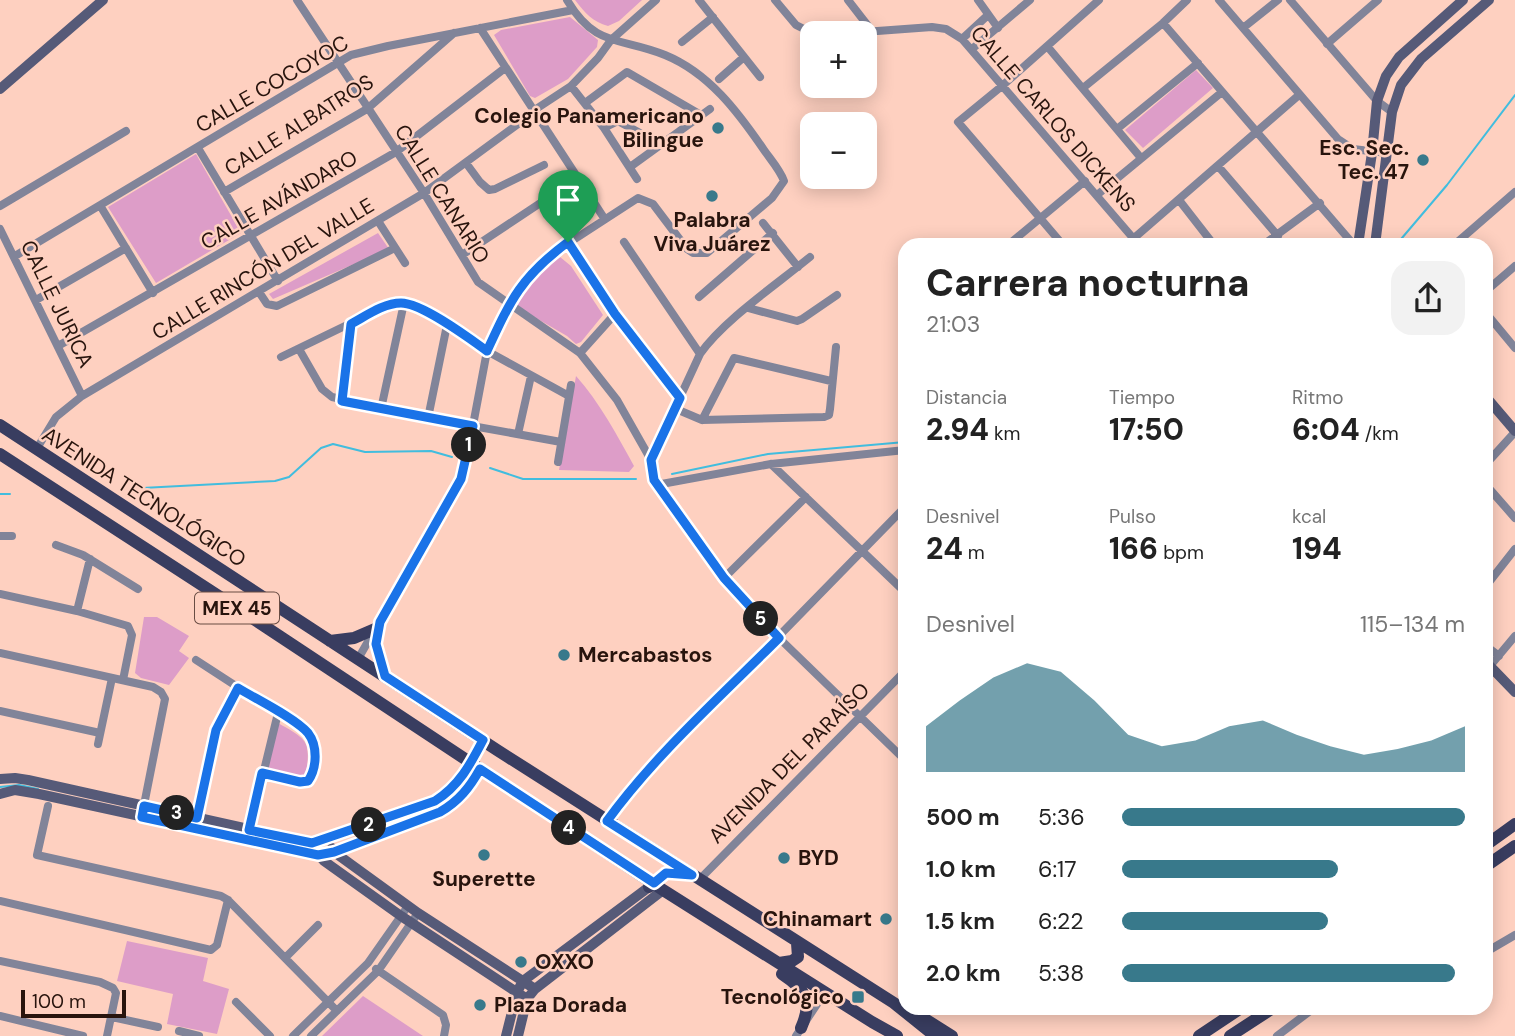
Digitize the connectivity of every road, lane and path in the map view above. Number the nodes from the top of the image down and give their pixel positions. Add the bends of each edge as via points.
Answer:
1 (103, 0) edge
2 (298, 0) edge
3 (567, 0) edge
4 (656, 0) edge
5 (699, 0) edge
6 (775, 0) edge
7 (848, 0) edge
8 (978, 0) edge
9 (1030, 0) edge
10 (1100, 0) edge
11 (1187, 0) edge
12 (1219, 0) edge
13 (1278, 0) edge
14 (1290, 0) edge
15 (1378, 0) edge
16 (1463, 0) edge
17 (1489, 0) edge
18 (1367, 4) edge
19 (573, 10) junction
20 (988, 15) junction
21 (713, 17) junction
22 (864, 21) edge
23 (1163, 23) junction
24 (800, 27) edge
25 (480, 28) junction
26 (998, 28) junction
27 (1243, 29) junction
28 (877, 31) edge
29 (455, 33) junction
30 (962, 39) junction
31 (611, 40) junction
32 (682, 42) dead end
33 (1327, 44) junction
34 (1048, 46) junction
35 (972, 50) junction
36 (744, 57) junction
37 (337, 62) junction
38 (1198, 63) junction
39 (505, 68) junction
40 (760, 77) dead end
41 (719, 79) dead end
42 (571, 86) junction
43 (1002, 86) junction
44 (1083, 88) junction
45 (0, 89) edge
46 (1222, 92) junction
47 (1299, 95) junction
48 (1377, 101) junction
49 (585, 103) junction
50 (367, 108) junction
51 (710, 109) dead end
52 (533, 111) junction
53 (1392, 112) junction
54 (701, 115) junction
55 (518, 124) dead end
56 (604, 128) junction
57 (1117, 129) junction
58 (126, 131) dead end
59 (1258, 131) junction
60 (660, 144) junction
61 (198, 148) junction
62 (396, 152) junction
63 (1372, 153) junction
64 (1387, 153) junction
65 (1142, 158) junction
66 (466, 163) junction
67 (544, 165) dead end
68 (1218, 166) junction
69 (630, 167) junction
70 (578, 178) junction
71 (637, 179) dead end
72 (1085, 181) junction
73 (224, 192) junction
74 (1515, 192) edge
75 (424, 193) junction
76 (1097, 195) junction
77 (1179, 200) junction
78 (1320, 203) junction
79 (0, 206) edge
80 (101, 206) junction
81 (604, 218) junction
82 (1040, 219) junction
83 (378, 221) junction
84 (763, 223) dead end
85 (0, 229) edge
86 (773, 233) junction
87 (251, 236) junction
88 (1278, 236) junction
89 (1017, 238) edge
90 (1057, 238) edge
91 (1129, 238) edge
92 (1138, 238) edge
93 (1209, 238) edge
94 (1275, 238) edge
95 (1350, 238) edge
96 (1357, 238) edge
97 (1376, 238) edge
98 (1462, 238) edge
99 (568, 242) junction
100 (625, 242) dead end
101 (127, 248) junction
102 (395, 248) junction
103 (462, 255) junction
104 (15, 256) junction
105 (810, 257) dead end
106 (405, 263) dead end
107 (1515, 266) edge
108 (798, 267) junction
109 (278, 281) junction
110 (1493, 285) edge
111 (259, 292) junction
112 (153, 293) junction
113 (837, 295) dead end
114 (699, 296) dead end
115 (36, 299) junction
116 (404, 303) junction
117 (508, 305) junction
118 (748, 308) junction
119 (615, 314) junction
120 (1493, 321) edge
121 (351, 324) junction
122 (447, 325) junction
123 (1513, 342) edge
124 (58, 346) junction
125 (836, 347) dead end
126 (299, 349) junction
127 (487, 351) junction
128 (580, 353) junction
129 (700, 354) junction
130 (281, 358) dead end
131 (531, 376) junction
132 (831, 381) junction
133 (571, 385) dead end
134 (82, 396) junction
135 (569, 397) junction
136 (680, 398) junction
137 (342, 401) junction
138 (1493, 405) edge
139 (381, 409) junction
140 (676, 409) junction
141 (428, 418) junction
142 (702, 420) junction
143 (0, 426) edge
144 (473, 426) junction
145 (1515, 432) edge
146 (518, 434) junction
147 (561, 443) junction
148 (36, 450) junction
149 (898, 451) edge
150 (0, 454) edge
151 (1493, 456) edge
152 (651, 460) junction
153 (558, 462) dead end
154 (771, 464) junction
155 (656, 485) junction
156 (1493, 493) edge
157 (806, 497) junction
158 (898, 514) edge
159 (1515, 518) edge
160 (0, 536) edge
161 (12, 536) dead end
162 (56, 545) dead end
163 (1515, 549) edge
164 (863, 551) junction
165 (90, 559) junction
166 (1493, 576) edge
167 (724, 578) junction
168 (898, 585) edge
169 (138, 589) dead end
170 (249, 589) junction
171 (0, 594) edge
172 (265, 600) junction
173 (231, 604) junction
174 (77, 611) junction
175 (252, 618) junction
176 (378, 626) junction
177 (1515, 636) edge
178 (779, 638) junction
179 (330, 641) junction
180 (1493, 651) edge
181 (0, 653) edge
182 (1499, 656) junction
183 (358, 659) junction
184 (196, 660) dead end
185 (1493, 660) edge
186 (1493, 669) edge
187 (385, 676) junction
188 (112, 678) junction
189 (898, 678) edge
190 (123, 680) junction
191 (238, 688) junction
192 (1515, 692) edge
193 (0, 711) edge
194 (278, 713) junction
195 (861, 716) junction
196 (100, 733) junction
197 (483, 740) junction
198 (98, 744) dead end
199 (898, 753) edge
200 (476, 766) junction
201 (262, 773) junction
202 (0, 779) edge
203 (0, 794) edge
204 (48, 806) dead end
205 (143, 811) junction
206 (197, 818) junction
207 (607, 821) junction
208 (1515, 824) edge
209 (248, 835) junction
210 (328, 839) junction
211 (1493, 840) edge
212 (312, 843) junction
213 (1515, 846) edge
214 (334, 852) junction
215 (318, 855) junction
216 (1493, 861) edge
217 (696, 878) junction
218 (655, 886) junction
219 (228, 900) junction
220 (0, 901) edge
221 (408, 906) junction
222 (418, 913) junction
223 (401, 916) junction
224 (411, 923) junction
225 (318, 925) dead end
226 (733, 934) junction
227 (585, 935) junction
228 (1515, 935) edge
229 (797, 943) junction
230 (593, 945) junction
231 (1493, 948) edge
232 (286, 957) junction
233 (0, 961) edge
234 (779, 963) junction
235 (368, 964) junction
236 (378, 971) junction
237 (523, 981) junction
238 (535, 989) junction
239 (517, 992) junction
240 (825, 992) junction
241 (527, 999) junction
242 (236, 1002) dead end
243 (329, 1002) junction
244 (898, 1004) edge
245 (337, 1011) junction
246 (911, 1015) edge
247 (916, 1015) edge
248 (1230, 1015) edge
249 (1250, 1015) edge
250 (1262, 1015) edge
251 (1305, 1015) edge
252 (0, 1016) edge
253 (112, 1017) junction
254 (872, 1023) junction
255 (158, 1027) dead end
256 (179, 1031) dead end
257 (799, 1032) edge
258 (1234, 1033) edge
259 (83, 1036) edge
260 (107, 1036) edge
261 (199, 1036) edge
262 (270, 1036) edge
263 (293, 1036) edge
264 (311, 1036) edge
265 (444, 1036) edge
266 (506, 1036) edge
267 (518, 1036) edge
268 (889, 1036) edge
269 (897, 1036) edge
270 (935, 1036) edge
271 (952, 1036) edge
272 (1199, 1036) edge
273 (1277, 1036) edge

1 - 45 street
2 - 37 street, CALLE CANARIO
3 - 19 street
4 - 31 street
5 - 21 street
6 - 24 street
7 - 22 street
8 - 20 street
9 - 26 street
10 - 34 street
11 - 23 street
12 - 27 street
13 - 27 street
14 - 33 street
15 - 18 street
16 - 48 street via 1399,57
17 - 53 street via 1406,76
18 - 33 street
19 - 25 street, CALLE COCOYOC
19 - 31 street via 590,30
20 - 26 street
20 - 30 street
21 - 32 street
21 - 36 street
23 - 38 street
23 - 44 street
25 - 29 street, CALLE COCOYOC
25 - 39 street
26 - 35 street
27 - 47 street
28 - 30 street, CALLE CARLOS DICKENS via 932,27
29 - 37 street, CALLE COCOYOC via 364,51
29 - 50 street, CALLE ALBATROS
30 - 35 street, CALLE CARLOS DICKENS
31 - 42 street
31 - 81 street via 665,55 713,85 784,178 772,198 707,253 687,249 649,201 638,198
33 - 48 street
34 - 43 street
34 - 44 street
35 - 43 street, CALLE CARLOS DICKENS
36 - 40 street
36 - 41 street
37 - 50 street, CALLE CANARIO
37 - 61 street, CALLE COCOYOC
38 - 46 street
38 - 57 street
39 - 52 street
39 - 62 street, CALLE AVÁNDARO
42 - 49 street
42 - 52 street
43 - 72 street, CALLE CARLOS DICKENS
43 - 82 street via 958,122
44 - 57 street
46 - 59 street
46 - 65 street
47 - 59 street
47 - 63 street via 1343,144
48 - 53 street
48 - 63 street
49 - 54 street via 625,69
49 - 56 street
50 - 62 street, CALLE CANARIO
50 - 73 street, CALLE ALBATROS
51 - 54 street
52 - 70 street
53 - 64 street
54 - 60 street
55 - 66 street, CALLE RINCÓN DEL VALLE
56 - 60 street via 618,121
56 - 69 street
57 - 65 street
58 - 79 street
59 - 68 street
59 - 78 street
60 - 69 street
61 - 73 street
61 - 80 street, CALLE COCOYOC
62 - 75 street, CALLE CANARIO
62 - 87 street, CALLE AVÁNDARO
63 - 64 street
63 - 96 street
64 - 97 street
65 - 76 street
66 - 67 street via 489,190
66 - 75 street, CALLE RINCÓN DEL VALLE
68 - 77 street
68 - 88 street
69 - 71 street
70 - 81 street
70 - 103 street
72 - 76 street, CALLE CARLOS DICKENS
72 - 82 street
73 - 87 street
74 - 98 street
75 - 83 street, CALLE RINCÓN DEL VALLE
75 - 103 street, CALLE CANARIO
76 - 91 street, CALLE CARLOS DICKENS
77 - 92 street
77 - 93 street
78 - 88 street
78 - 95 street
80 - 101 street
80 - 104 street, CALLE COCOYOC
81 - 99 street
82 - 89 street
82 - 90 street
83 - 102 street
83 - 109 street, CALLE RINCÓN DEL VALLE
84 - 86 street
85 - 104 street, CALLE JURICA
86 - 108 street
86 - 114 street
87 - 109 street
87 - 112 street, CALLE AVÁNDARO
88 - 94 street
99 - 117 street via 534,269
99 - 119 street
100 - 129 street
101 - 112 street
101 - 115 street
102 - 106 street
102 - 111 street via 277,306 267,304
103 - 117 street, CALLE CANARIO via 478,282
104 - 115 street, CALLE JURICA
105 - 108 street
107 - 110 street
108 - 118 street
109 - 111 street, CALLE RINCÓN DEL VALLE
111 - 134 street, CALLE RINCÓN DEL VALLE
112 - 124 street, CALLE AVÁNDARO
113 - 118 street via 797,321
115 - 124 street, CALLE JURICA
116 - 121 street
116 - 122 street
116 - 139 street
117 - 127 street
117 - 128 street, CALLE CANARIO
118 - 129 street
119 - 128 street
119 - 136 street
120 - 123 street
121 - 126 street
121 - 137 street
122 - 127 street
122 - 141 street
124 - 134 street, CALLE JURICA
125 - 132 street
126 - 130 street
126 - 137 street via 322,389
127 - 131 street
127 - 144 street
128 - 152 street, CALLE CANARIO via 617,400
129 - 136 street
131 - 135 street
131 - 146 street
132 - 142 street via 829,415 824,417
132 - 142 street via 733,358
133 - 135 street
134 - 148 street, CALLE RINCÓN DEL VALLE via 56,417
135 - 147 street
136 - 140 street
137 - 139 street
138 - 145 street
139 - 141 street
140 - 142 street
140 - 152 street
141 - 144 street
143 - 148 main road, AVENIDA TECNOLÓGICO / MEX 45
144 - 146 street
144 - 176 street via 461,479
145 - 151 street
146 - 147 street
147 - 153 street
148 - 170 main road, AVENIDA TECNOLÓGICO / MEX 45
149 - 154 street
150 - 173 main road, AVENIDA TECNOLÓGICO / MEX 45
152 - 155 street, CALLE CANARIO
154 - 155 street
154 - 157 street
155 - 167 street, CALLE CANARIO
156 - 159 street
157 - 164 street
157 - 167 street
158 - 164 street
160 - 161 street
162 - 165 street
163 - 166 street
164 - 168 street
164 - 178 street
165 - 169 street
165 - 174 street
167 - 178 street, CALLE CANARIO
170 - 172 main road, AVENIDA TECNOLÓGICO / MEX 45
170 - 173 main road
171 - 174 street
172 - 175 main road via 253,608
172 - 179 main road, AVENIDA TECNOLÓGICO / MEX 45
173 - 175 main road, AVENIDA TECNOLÓGICO / MEX 45
174 - 190 street via 130,628
175 - 200 main road, AVENIDA TECNOLÓGICO / MEX 45
176 - 179 main road via 354,638
176 - 183 street
176 - 187 main road via 376,644
177 - 182 street
178 - 195 street, CALLE CANARIO
178 - 207 street via 688,729
179 - 183 main road, AVENIDA TECNOLÓGICO / MEX 45
180 - 182 street
181 - 188 street
182 - 185 street
183 - 187 main road, AVENIDA TECNOLÓGICO / MEX 45
184 - 191 street
186 - 192 street
187 - 197 main road, AVENIDA TECNOLÓGICO / MEX 45
188 - 190 street
188 - 196 street
189 - 195 street, AVENIDA DEL PARAÍSO
190 - 205 street via 153,687 165,699
191 - 194 street
191 - 206 street via 216,730
193 - 196 street
194 - 201 street
194 - 201 street via 310,736 313,770 303,782
195 - 199 street, CALLE CANARIO
195 - 217 street, AVENIDA DEL PARAÍSO
196 - 198 street
197 - 200 street
197 - 207 main road, AVENIDA TECNOLÓGICO / MEX 45
200 - 210 street via 435,801
200 - 214 street via 471,785 451,806
200 - 218 main road, AVENIDA TECNOLÓGICO / MEX 45
201 - 209 street
202 - 205 street via 28,780
203 - 205 street via 22,791
204 - 219 street via 37,855 215,893
205 - 206 street
205 - 209 street
206 - 209 street
207 - 217 main road, AVENIDA TECNOLÓGICO / MEX 45
208 - 211 main road
209 - 212 street
209 - 215 street
210 - 212 street
210 - 214 street
212 - 215 street
213 - 216 main road
214 - 215 street
214 - 221 street
215 - 223 street
217 - 218 main road via 666,873
217 - 229 main road, AVENIDA TECNOLÓGICO / MEX 45
218 - 226 main road, AVENIDA TECNOLÓGICO / MEX 45
218 - 227 street
218 - 230 street
219 - 220 street via 213,950
219 - 232 street
221 - 222 street
221 - 223 street
222 - 224 street
222 - 237 street
223 - 224 street
223 - 235 street
224 - 236 street
224 - 239 street
225 - 232 street
226 - 234 main road, AVENIDA TECNOLÓGICO / MEX 45
226 - 257 main road via 804,993 808,1009
227 - 230 street
227 - 237 street
228 - 231 street
229 - 234 main road via 798,957
229 - 244 main road, AVENIDA TECNOLÓGICO / MEX 45
230 - 238 street
232 - 243 street
233 - 253 street via 113,988
234 - 240 main road, AVENIDA TECNOLÓGICO / MEX 45
235 - 236 street
235 - 243 street
236 - 245 street
236 - 265 street via 443,1015
237 - 238 street
237 - 239 street
238 - 241 street
239 - 241 street
239 - 266 street
240 - 254 main road, AVENIDA TECNOLÓGICO / MEX 45
240 - 257 street
241 - 267 street
242 - 262 street
243 - 245 street
243 - 263 street
245 - 264 street
246 - 270 main road, AVENIDA TECNOLÓGICO / MEX 45
247 - 271 main road
248 - 272 main road
249 - 258 main road
250 - 258 main road
251 - 273 street
252 - 259 street
253 - 255 street
253 - 260 street
254 - 268 main road
254 - 269 main road, AVENIDA TECNOLÓGICO / MEX 45
256 - 261 street

